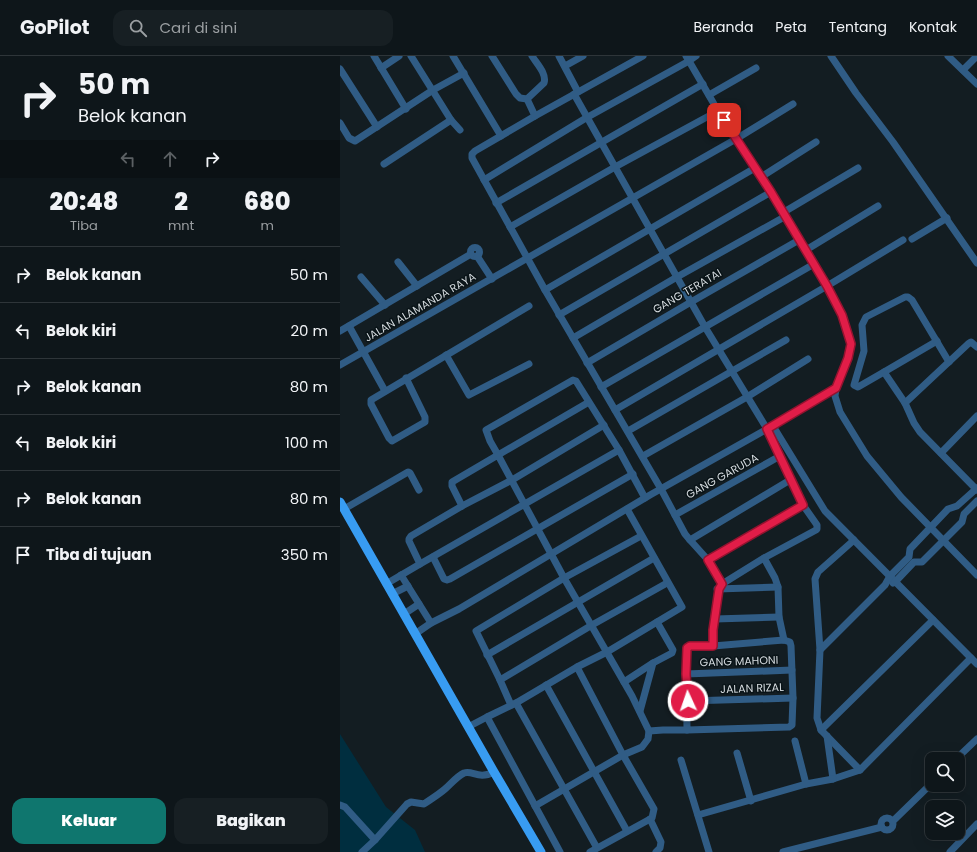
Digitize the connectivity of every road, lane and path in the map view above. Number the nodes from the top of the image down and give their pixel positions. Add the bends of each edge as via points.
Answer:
1 (374, 56) edge
2 (399, 56) edge
3 (411, 56) edge
4 (453, 56) edge
5 (492, 56) edge
6 (532, 56) edge
7 (559, 56) edge
8 (583, 56) edge
9 (643, 56) edge
10 (696, 56) edge
11 (831, 56) edge
12 (948, 56) edge
13 (976, 56) edge
14 (687, 58) edge
15 (565, 66) junction
16 (381, 68) junction
17 (756, 68) dead end
18 (340, 69) edge
19 (963, 70) junction
20 (464, 73) junction
21 (702, 84) junction
22 (977, 84) edge
23 (434, 90) junction
24 (576, 93) junction
25 (709, 95) junction
26 (527, 99) junction
27 (793, 104) dead end
28 (406, 109) junction
29 (718, 111) junction
30 (535, 116) junction
31 (586, 118) junction
32 (451, 120) junction
33 (340, 124) edge
34 (377, 127) junction
35 (460, 130) dead end
36 (501, 136) junction
37 (736, 139) junction
38 (816, 142) dead end
39 (601, 143) junction
40 (384, 164) dead end
41 (615, 167) junction
42 (755, 168) junction
43 (858, 168) dead end
44 (761, 177) junction
45 (484, 180) junction
46 (771, 192) junction
47 (632, 198) junction
48 (496, 203) junction
49 (878, 206) dead end
50 (785, 214) junction
51 (947, 218) junction
52 (510, 227) junction
53 (650, 230) junction
54 (912, 239) dead end
55 (799, 240) junction
56 (903, 240) dead end
57 (806, 250) junction
58 (664, 253) junction
59 (524, 260) junction
60 (398, 262) dead end
61 (977, 263) edge
62 (814, 264) junction
63 (361, 277) dead end
64 (677, 277) junction
65 (492, 279) junction
66 (417, 286) junction
67 (827, 286) junction
68 (545, 290) junction
69 (691, 302) junction
70 (385, 305) junction
71 (529, 306) dead end
72 (559, 315) junction
73 (350, 326) junction
74 (705, 326) junction
75 (340, 331) edge
76 (573, 338) junction
77 (786, 340) dead end
78 (937, 341) junction
79 (977, 347) edge
80 (719, 349) junction
81 (364, 352) junction
82 (446, 355) junction
83 (808, 358) dead end
84 (949, 362) junction
85 (587, 363) junction
86 (529, 364) dead end
87 (340, 365) edge
88 (732, 372) junction
89 (884, 372) junction
90 (406, 378) junction
91 (601, 386) junction
92 (836, 388) junction
93 (385, 391) junction
94 (747, 397) junction
95 (589, 402) junction
96 (905, 403) junction
97 (615, 410) junction
98 (977, 416) edge
99 (604, 426) junction
100 (770, 427) junction
101 (628, 431) junction
102 (619, 450) junction
103 (941, 454) junction
104 (498, 455) junction
105 (642, 456) junction
106 (780, 456) junction
107 (633, 474) junction
108 (512, 480) junction
109 (790, 480) junction
110 (976, 489) edge
111 (420, 490) dead end
112 (660, 490) junction
113 (648, 496) junction
114 (977, 501) edge
115 (342, 505) edge
116 (524, 505) junction
117 (803, 505) junction
118 (462, 506) junction
119 (957, 506) junction
120 (627, 509) junction
121 (964, 514) junction
122 (675, 515) junction
123 (930, 528) junction
124 (537, 529) junction
125 (641, 536) junction
126 (690, 540) junction
127 (854, 540) junction
128 (943, 541) junction
129 (551, 555) junction
130 (433, 557) junction
131 (654, 558) junction
132 (764, 558) junction
133 (912, 559) junction
134 (708, 560) junction
135 (420, 564) junction
136 (401, 575) junction
137 (977, 575) edge
138 (890, 576) junction
139 (564, 578) junction
140 (896, 581) junction
141 (668, 583) junction
142 (386, 584) junction
143 (885, 585) junction
144 (408, 586) junction
145 (720, 587) junction
146 (778, 587) junction
147 (392, 594) junction
148 (578, 602) junction
149 (419, 604) junction
150 (404, 614) junction
151 (779, 617) junction
152 (715, 619) junction
153 (933, 620) junction
154 (657, 622) junction
155 (431, 623) junction
156 (592, 626) junction
157 (415, 634) junction
158 (784, 640) junction
159 (713, 646) junction
160 (820, 650) junction
161 (607, 652) junction
162 (487, 655) junction
163 (971, 658) junction
164 (652, 663) junction
165 (977, 664) edge
166 (577, 667) junction
167 (792, 670) junction
168 (686, 674) junction
169 (500, 680) junction
170 (624, 682) junction
171 (546, 685) junction
172 (793, 698) junction
173 (688, 701) junction
174 (514, 704) junction
175 (640, 711) junction
176 (487, 717) junction
177 (468, 727) junction
178 (687, 730) junction
179 (651, 731) junction
180 (824, 733) junction
181 (977, 739) edge
182 (795, 741) dead end
183 (963, 752) edge
184 (737, 753) dead end
185 (623, 755) junction
186 (681, 760) dead end
187 (860, 770) junction
188 (494, 772) junction
189 (594, 773) junction
190 (833, 779) junction
191 (806, 784) junction
192 (565, 790) junction
193 (925, 790) edge
194 (751, 801) junction
195 (340, 805) edge
196 (535, 806) junction
197 (698, 815) junction
198 (650, 819) junction
199 (977, 824) edge
200 (627, 831) junction
201 (375, 840) junction
202 (597, 848) junction
203 (362, 852) edge
204 (541, 852) edge
205 (560, 852) edge
206 (590, 852) edge
207 (656, 852) edge
208 (709, 852) edge
209 (783, 852) edge
210 (950, 852) edge

1 - 16 street
2 - 16 street
3 - 23 street
4 - 20 street
5 - 26 street via 516,94
6 - 26 street via 545,80
7 - 15 street
8 - 15 street
9 - 24 street
10 - 14 street
11 - 51 street
12 - 19 street
13 - 19 street
14 - 21 street
14 - 31 street
15 - 24 street
16 - 28 street
17 - 25 street
18 - 34 street
19 - 22 street
20 - 23 street
20 - 36 street
21 - 25 street
21 - 39 street
23 - 28 street
23 - 32 street
24 - 30 street
24 - 31 street
25 - 29 street
26 - 30 street
27 - 37 street, JALAN ALAMANDA RAYA
28 - 34 street
29 - 37 street
29 - 41 street
30 - 36 street
31 - 39 street
31 - 45 street
32 - 35 street
32 - 40 street
33 - 34 street via 349,138 355,141
36 - 45 street via 472,154
37 - 42 street
37 - 47 street, JALAN ALAMANDA RAYA
38 - 44 street
39 - 41 street
39 - 48 street
41 - 47 street
41 - 52 street
42 - 44 street
42 - 53 street
43 - 50 street
44 - 46 street
45 - 48 street
46 - 50 street
46 - 58 street
47 - 53 street
47 - 59 street, JALAN ALAMANDA RAYA
48 - 52 street
49 - 57 street
50 - 55 street
50 - 64 street
51 - 54 street
51 - 61 street
52 - 59 street
53 - 58 street
53 - 68 street
55 - 57 street
55 - 69 street, GANG TERATAI
56 - 67 street
57 - 62 street
58 - 64 street
58 - 72 street
59 - 65 street, JALAN ALAMANDA RAYA
59 - 68 street
60 - 66 street
62 - 67 street
62 - 74 street
63 - 70 street
64 - 69 street
64 - 76 street
65 - 66 street via 474,255
65 - 81 street, JALAN ALAMANDA RAYA
66 - 70 street
67 - 80 street
67 - 92 street via 842,315 851,344
68 - 72 street
69 - 74 street
69 - 85 street, GANG TERATAI
70 - 73 street
71 - 82 street
72 - 76 street
73 - 75 street
73 - 81 street
74 - 80 street
74 - 91 street
76 - 85 street
77 - 88 street
78 - 84 street
78 - 89 street
78 - 89 street via 908,297 866,317 862,325 864,352 854,385 858,387
79 - 84 street via 971,342
80 - 88 street
80 - 97 street
81 - 87 street, JALAN ALAMANDA RAYA
81 - 93 street
82 - 86 street via 468,395
82 - 90 street
83 - 94 street
84 - 96 street
85 - 91 street
88 - 94 street
88 - 101 street
89 - 96 street
90 - 93 street
90 - 93 street via 425,422 392,441 370,402
91 - 97 street
92 - 100 street
92 - 123 street via 835,396 840,412 867,456 901,498
94 - 100 street
94 - 105 street
95 - 99 street
95 - 104 street
95 - 104 street via 573,380 486,430
96 - 103 street via 920,432
97 - 101 street
98 - 103 street
99 - 102 street
99 - 108 street
100 - 106 street
100 - 112 street
100 - 127 street via 825,511
101 - 105 street
102 - 107 street
102 - 116 street
103 - 110 street
104 - 108 street
104 - 118 street via 452,482
105 - 112 street
106 - 109 street
106 - 122 street, GANG GARUDA
107 - 113 street
107 - 124 street
108 - 116 street
108 - 118 street
109 - 117 street
109 - 126 street
110 - 119 street
111 - 115 street via 408,472
112 - 113 street
112 - 122 street
113 - 120 street
114 - 121 street
115 - 142 main road
116 - 124 street
116 - 130 street
117 - 132 street via 817,523 817,529
117 - 134 street
118 - 135 street via 410,537 409,541
119 - 121 street
119 - 123 street via 948,509
120 - 125 street
120 - 129 street
121 - 128 street via 962,522
122 - 126 street
123 - 128 street
123 - 133 street via 910,549
124 - 129 street
124 - 130 street via 448,580 444,579
125 - 131 street
125 - 139 street
126 - 134 street
127 - 138 street
127 - 160 street via 818,572 815,579
128 - 133 street via 922,562
128 - 137 street
129 - 139 street
129 - 155 street
130 - 135 street
131 - 141 street
131 - 148 street
132 - 145 street
132 - 146 street via 776,578
133 - 138 street
133 - 140 street
134 - 145 street
135 - 136 street
136 - 142 street
136 - 144 street
138 - 140 street
138 - 143 street
139 - 148 street
139 - 162 street via 476,631
140 - 143 street
140 - 153 street
141 - 154 street via 682,607
141 - 156 street
142 - 147 main road
143 - 160 street
144 - 147 street
144 - 149 street
145 - 146 street
145 - 152 street
146 - 151 street
147 - 150 main road
148 - 156 street
148 - 162 street
149 - 150 street
149 - 155 street
150 - 157 main road
151 - 152 street
151 - 158 street
152 - 159 street
153 - 163 street
153 - 180 street
154 - 161 street
154 - 164 street via 673,650 672,653
155 - 157 street
156 - 161 street
156 - 169 street
157 - 177 main road
158 - 159 street
158 - 167 street via 791,644
159 - 168 street via 690,646 686,650
160 - 180 street via 817,718
161 - 166 street
161 - 170 street
162 - 169 street
163 - 165 street
163 - 187 street
164 - 170 street
164 - 175 street
166 - 171 street
166 - 185 street
167 - 168 street, GANG MAHONI
167 - 172 street
168 - 173 street
169 - 174 street
170 - 175 street
171 - 174 street
171 - 189 street
172 - 173 street, JALAN RIZAL
172 - 178 street via 791,726
173 - 178 street
174 - 176 street
174 - 192 street
175 - 179 street
176 - 177 street
176 - 196 street
177 - 188 main road
178 - 179 street
179 - 185 street via 642,747
180 - 187 street
180 - 190 street
181 - 183 street
182 - 191 street
184 - 194 street
185 - 189 street
185 - 198 street via 654,809
186 - 197 street
187 - 190 street
188 - 201 street via 483,776 465,773 425,804 408,803
188 - 204 main road
189 - 192 street
189 - 200 street
190 - 191 street
191 - 194 street
192 - 196 street
192 - 202 street
193 - 209 street via 893,821 890,830 882,827
194 - 197 street
195 - 201 street via 345,807
196 - 205 street
197 - 208 street
198 - 200 street
198 - 207 street via 661,842
199 - 210 street
200 - 202 street
201 - 203 street
202 - 206 street

